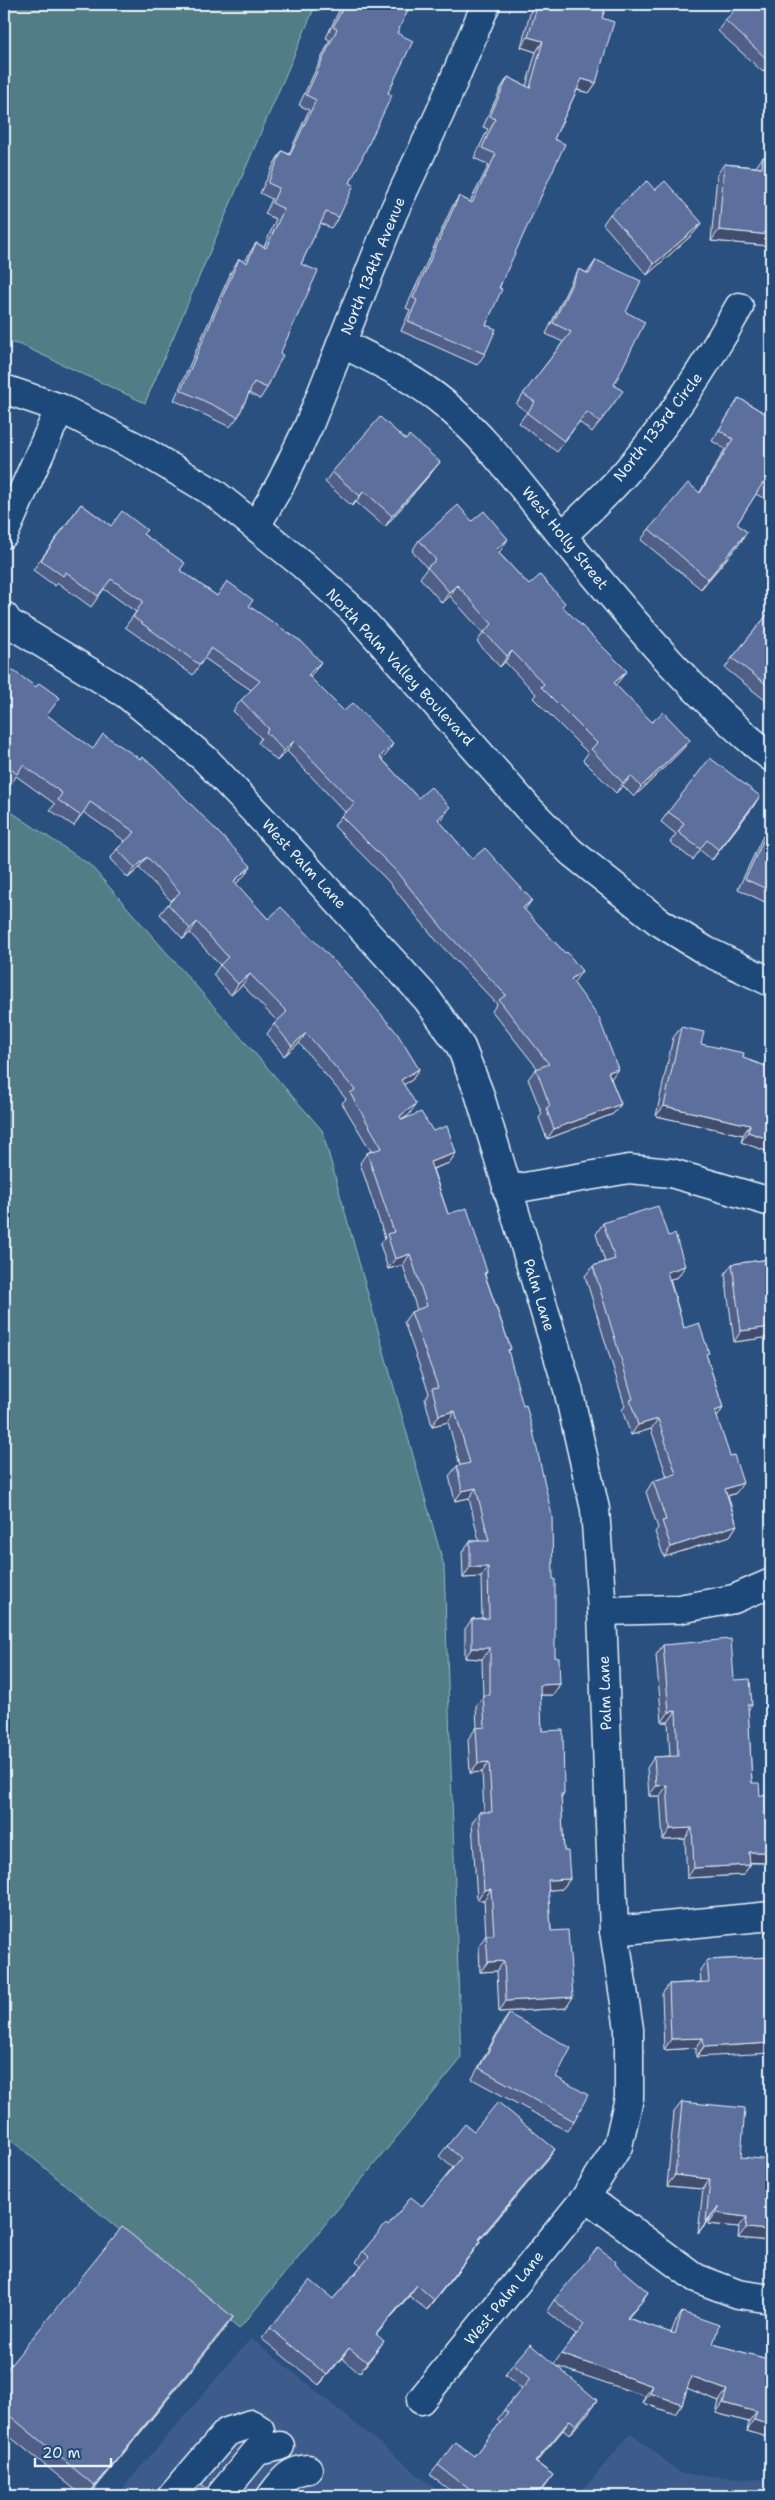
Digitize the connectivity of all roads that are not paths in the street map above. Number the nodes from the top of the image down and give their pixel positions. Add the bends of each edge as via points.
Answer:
1 (486, 4) edge
2 (739, 307) dead end
3 (341, 343) junction
4 (4, 389) edge
5 (60, 408) junction
6 (256, 526) junction
7 (4, 534) edge
8 (562, 536) junction
9 (4, 616) edge
10 (771, 756) edge
11 (771, 982) edge
12 (507, 1190) junction
13 (771, 1202) edge
14 (771, 1583) edge
15 (602, 1611) junction
16 (771, 1916) edge
17 (614, 1931) junction
18 (586, 2196) junction
19 (771, 2299) edge
20 (421, 2400) dead end
21 (308, 2469) dead end
22 (172, 2496) edge
23 (220, 2496) edge
24 (271, 2496) edge

1 - 3 street, North 134th Avenue via 393,213
2 - 8 street, North 133rd Circle via 710,360 651,440 626,472
3 - 6 street, North 134th Avenue via 309,425
3 - 8 street, West Holly Street via 399,372 444,404 492,448
4 - 5 street, North Palm Valley Boulevard
5 - 6 street, North Palm Valley Boulevard via 140,449 214,493
5 - 7 street
6 - 11 street, North Palm Valley Boulevard via 353,610 570,852 666,926 706,951
8 - 10 street, West Holly Street via 671,664 731,725
9 - 12 street, West Palm Lane via 9,623 126,694 204,759 427,999 461,1047 479,1093
12 - 13 street via 628,1169 671,1173
12 - 15 street, Palm Lane via 570,1398 595,1509
14 - 15 street via 734,1599 679,1609
15 - 17 street, Palm Lane
16 - 17 street
17 - 18 street, Palm Lane via 629,2029 628,2098 618,2146
18 - 19 street via 696,2278 738,2294
18 - 20 street, West Palm Lane
21 - 24 street via 296,2470 286,2476
22 - 23 street via 227,2432 251,2424 270,2438

